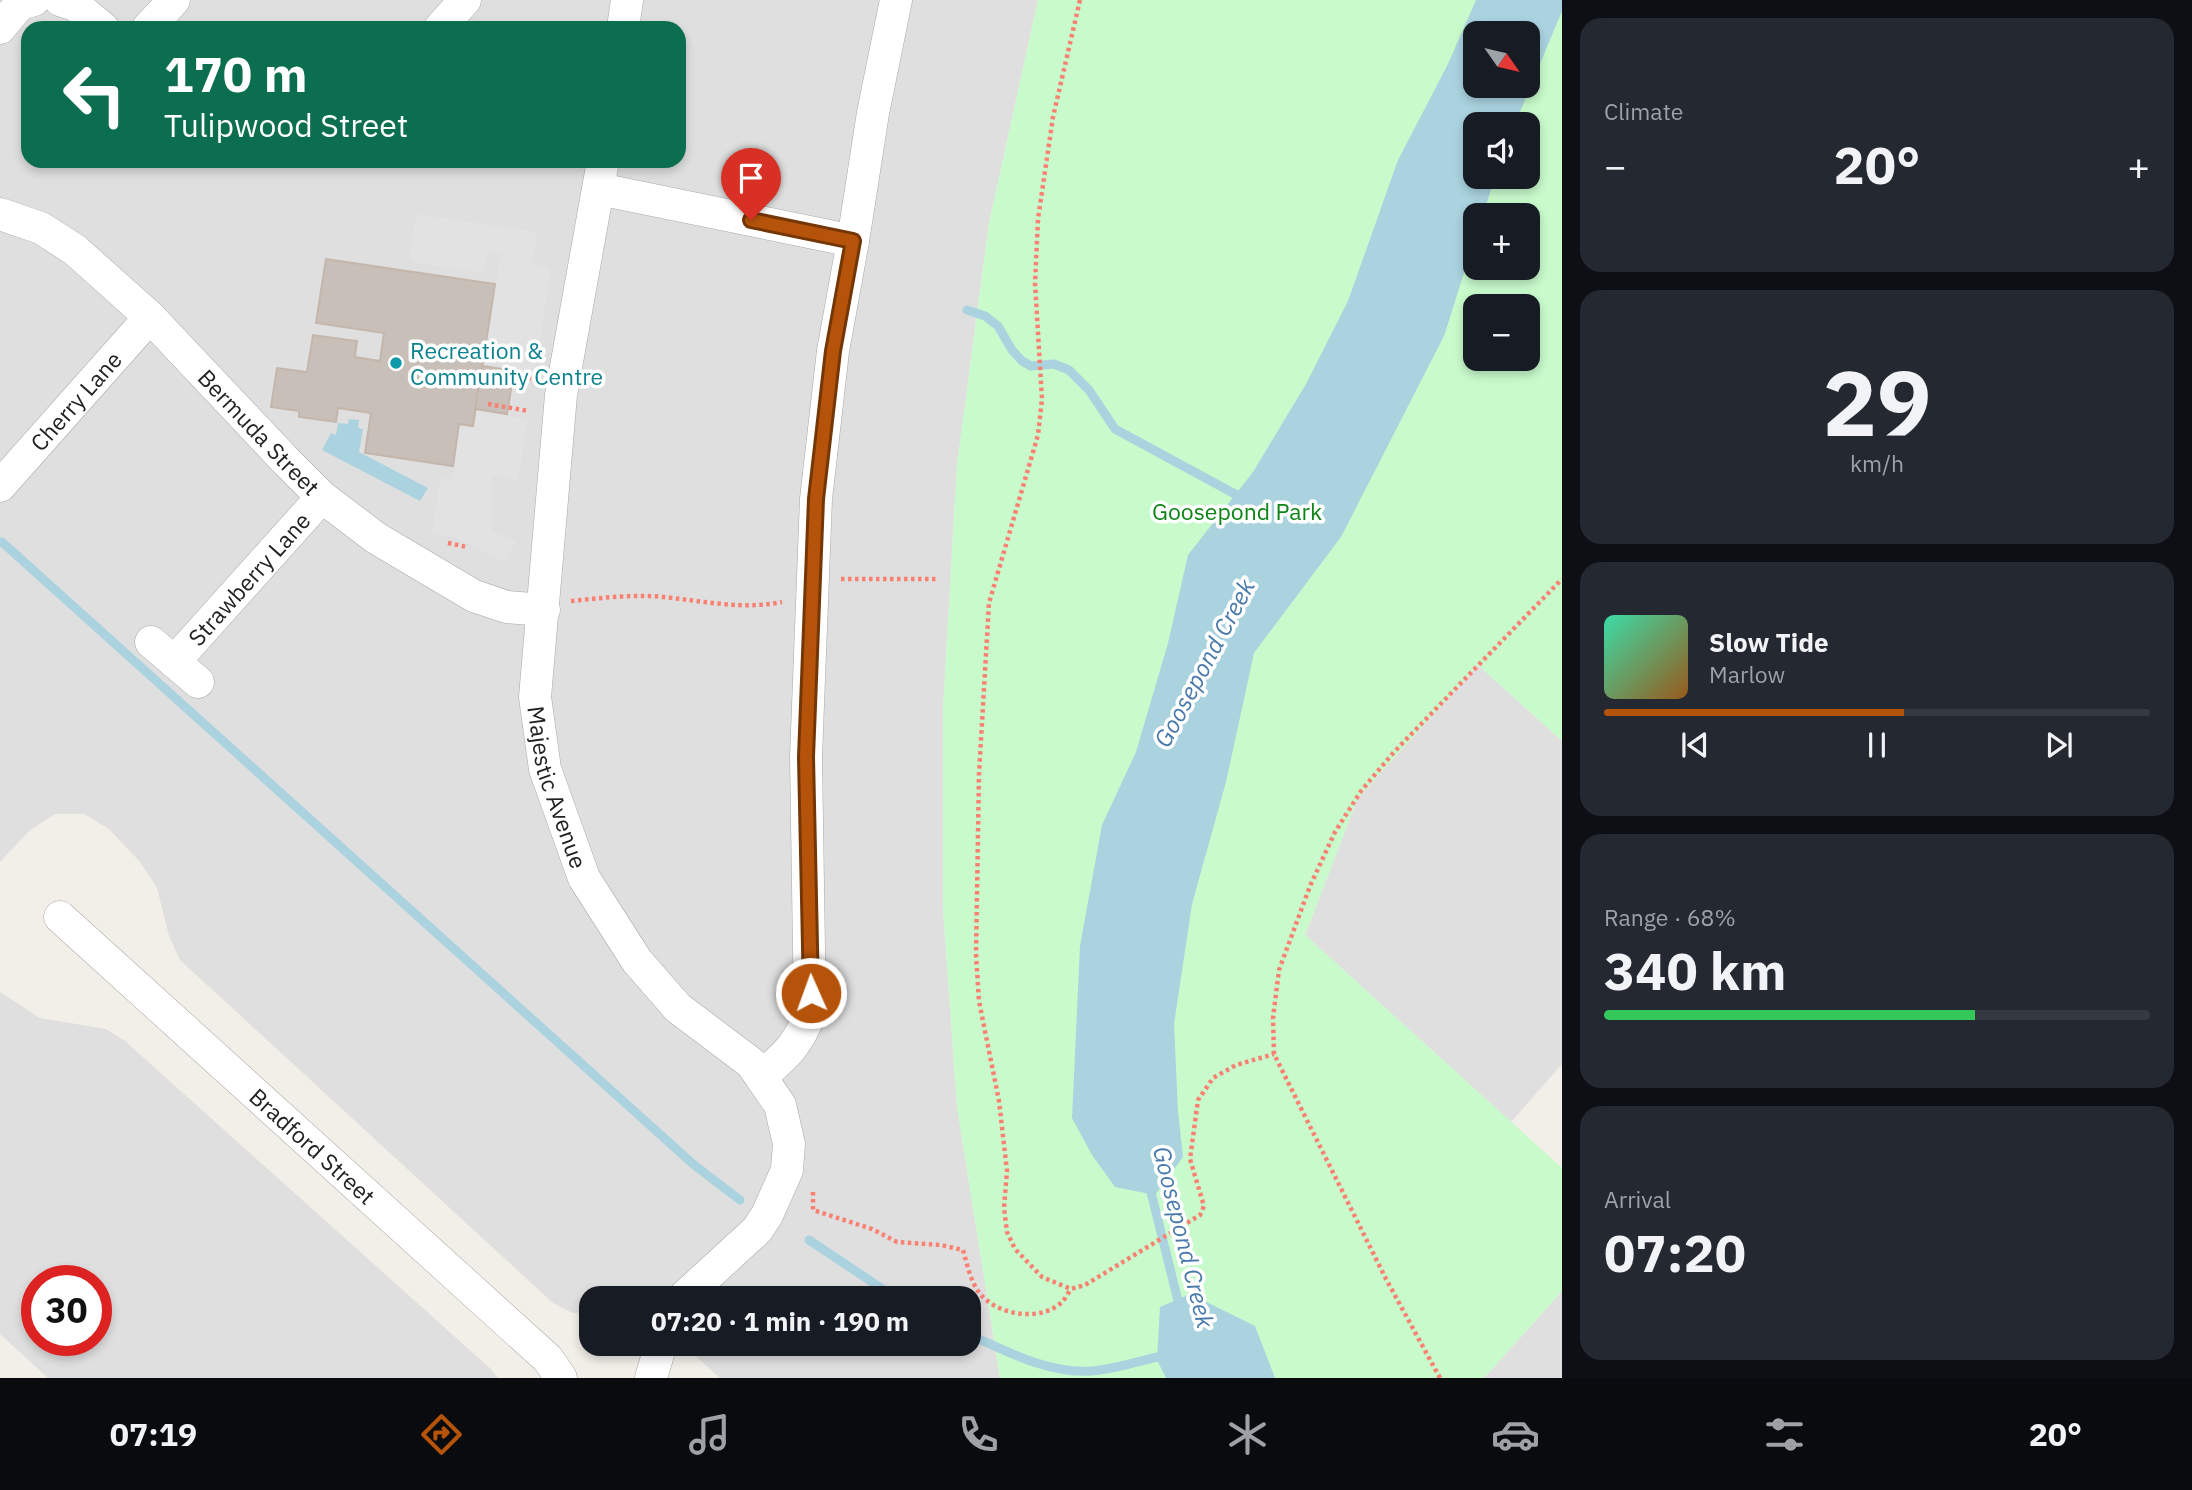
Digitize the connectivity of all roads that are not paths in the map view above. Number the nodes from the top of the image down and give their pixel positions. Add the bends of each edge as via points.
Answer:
1 (34, 0) edge
2 (60, 0) edge
3 (174, 0) edge
4 (465, 0) edge
5 (896, 0) edge
6 (94, 21) edge
7 (154, 21) edge
8 (446, 21) edge
9 (0, 28) edge
10 (601, 175) edge
11 (0, 214) edge
12 (853, 241) junction
13 (150, 317) junction
14 (0, 485) edge
15 (322, 496) junction
16 (544, 610) junction
17 (198, 682) dead end
18 (60, 917) dead end
19 (762, 1076) junction
20 (696, 1286) edge
21 (658, 1356) edge
22 (561, 1378) edge
23 (652, 1378) edge

1 - 9 street via 20,4
2 - 6 street via 75,5
3 - 7 street
4 - 8 street
5 - 12 street
10 - 12 street
10 - 16 street, Majestic Avenue via 561,395
11 - 13 street, Bermuda Street via 41,228 75,250
12 - 19 street via 833,351 816,499 806,757 810,1013 792,1050
13 - 14 street, Cherry Lane
13 - 15 street, Bermuda Street
15 - 16 street, Bermuda Street via 376,538 474,596 507,607
15 - 17 street, Strawberry Lane via 163,652
16 - 19 street, Majestic Avenue via 535,698 545,769 584,878 656,985
18 - 22 street, Bradford Street via 548,1359
19 - 20 street, Majestic Avenue via 780,1105 789,1144 787,1170 757,1230
21 - 23 street

